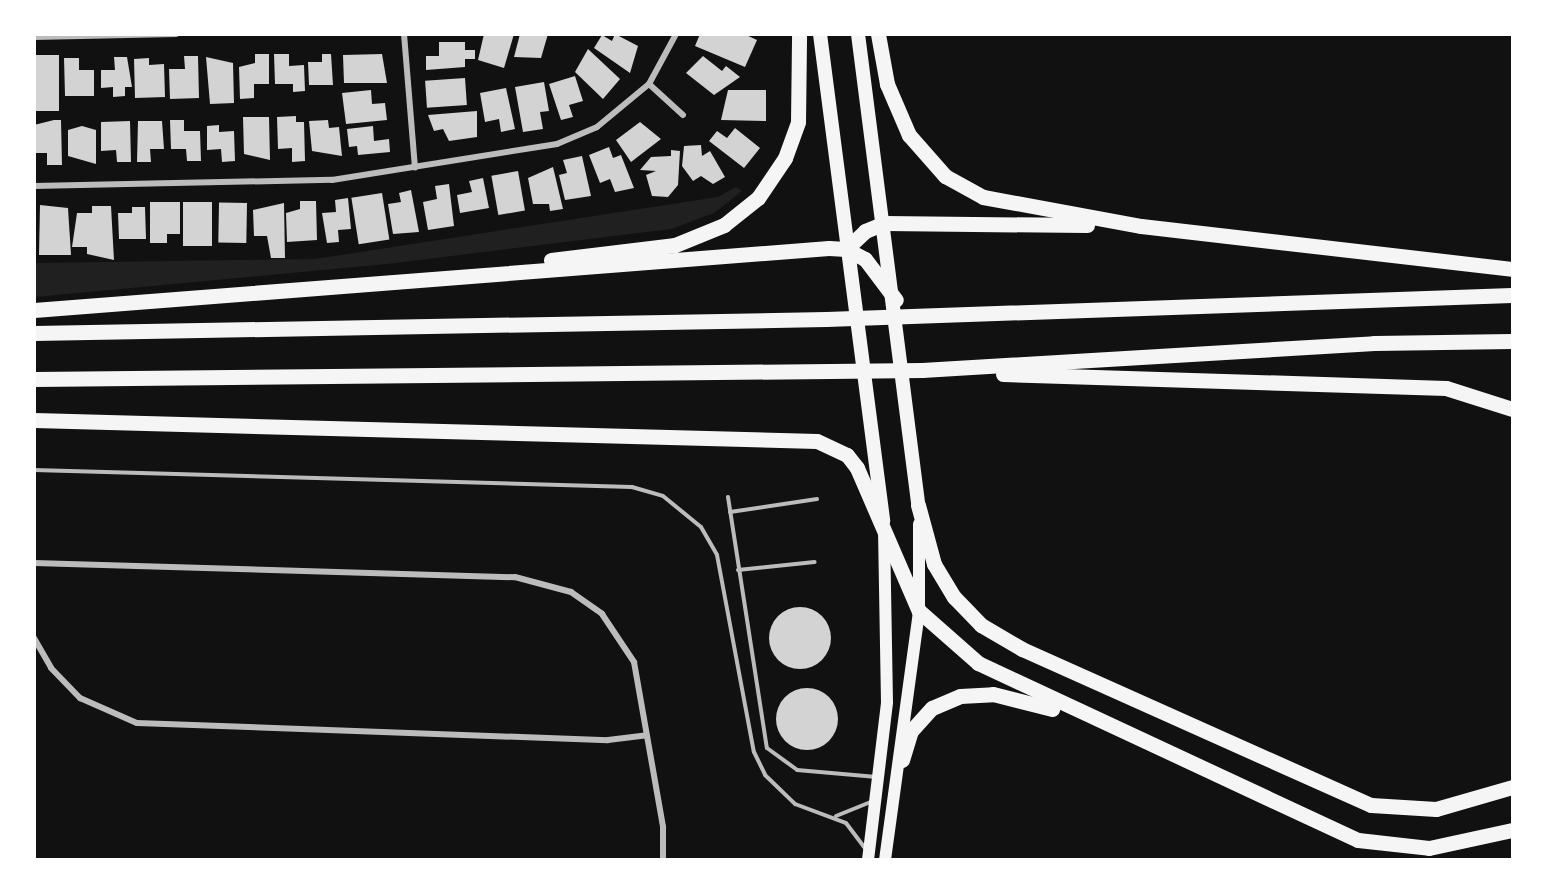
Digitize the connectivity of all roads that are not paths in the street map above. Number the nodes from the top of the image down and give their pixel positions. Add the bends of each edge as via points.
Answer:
1 (176, 34) edge
2 (404, 34) edge
3 (676, 34) edge
4 (799, 34) edge
5 (820, 34) edge
6 (858, 34) edge
7 (878, 34) edge
8 (34, 37) edge
9 (650, 84) junction
10 (683, 116) dead end
11 (415, 168) junction
12 (34, 186) edge
13 (885, 223) junction
14 (1141, 226) junction
15 (846, 249) junction
16 (1512, 269) edge
17 (465, 275) junction
18 (1512, 295) edge
19 (896, 300) junction
20 (34, 310) edge
21 (34, 333) edge
22 (1512, 341) edge
23 (922, 370) junction
24 (34, 379) edge
25 (1512, 409) edge
26 (34, 420) edge
27 (34, 470) edge
28 (728, 497) dead end
29 (817, 500) dead end
30 (918, 505) junction
31 (730, 512) junction
32 (883, 523) junction
33 (815, 562) dead end
34 (34, 563) edge
35 (738, 570) junction
36 (920, 611) junction
37 (34, 638) edge
38 (1090, 719) junction
39 (647, 735) junction
40 (902, 760) junction
41 (880, 777) junction
42 (1512, 787) edge
43 (878, 798) junction
44 (835, 817) junction
45 (1512, 830) edge
46 (868, 858) edge
47 (663, 860) edge
48 (885, 860) edge

1 - 8 street
2 - 11 street
3 - 9 street
4 - 17 highway via 801,95 792,142 774,178 740,215 675,245
5 - 15 highway
6 - 13 highway
7 - 14 highway via 896,109 909,135 945,176 982,197
9 - 10 street
9 - 11 street via 597,127 556,144
11 - 12 street via 332,180
13 - 14 highway
13 - 15 highway via 865,231
13 - 19 highway
14 - 16 highway
15 - 17 highway
15 - 19 highway via 865,259
15 - 32 highway
17 - 20 highway
18 - 21 highway via 826,319
19 - 30 highway
22 - 23 highway via 1374,343
23 - 24 highway
23 - 25 highway via 1446,388
26 - 32 highway via 808,439 847,455
27 - 44 lane via 632,487 663,496 701,526 717,555 758,763 783,796 807,811
28 - 31 lane
29 - 31 lane
30 - 36 main road
30 - 42 highway via 934,564 954,597 981,625 1022,649 1371,805 1436,809
31 - 35 lane
32 - 36 highway
32 - 41 main road via 889,648
33 - 35 lane
34 - 39 street via 515,577 553,584 602,614 626,644
35 - 41 lane via 767,748 797,770
36 - 38 highway via 978,663
36 - 40 main road
37 - 39 street via 51,668 80,698 117,717 157,726 608,740
38 - 40 highway via 993,694 960,696 932,708 911,731
38 - 45 highway via 1358,840 1429,848
39 - 47 street
40 - 48 main road
41 - 43 main road
43 - 44 lane
43 - 46 main road
44 - 46 lane via 855,830

